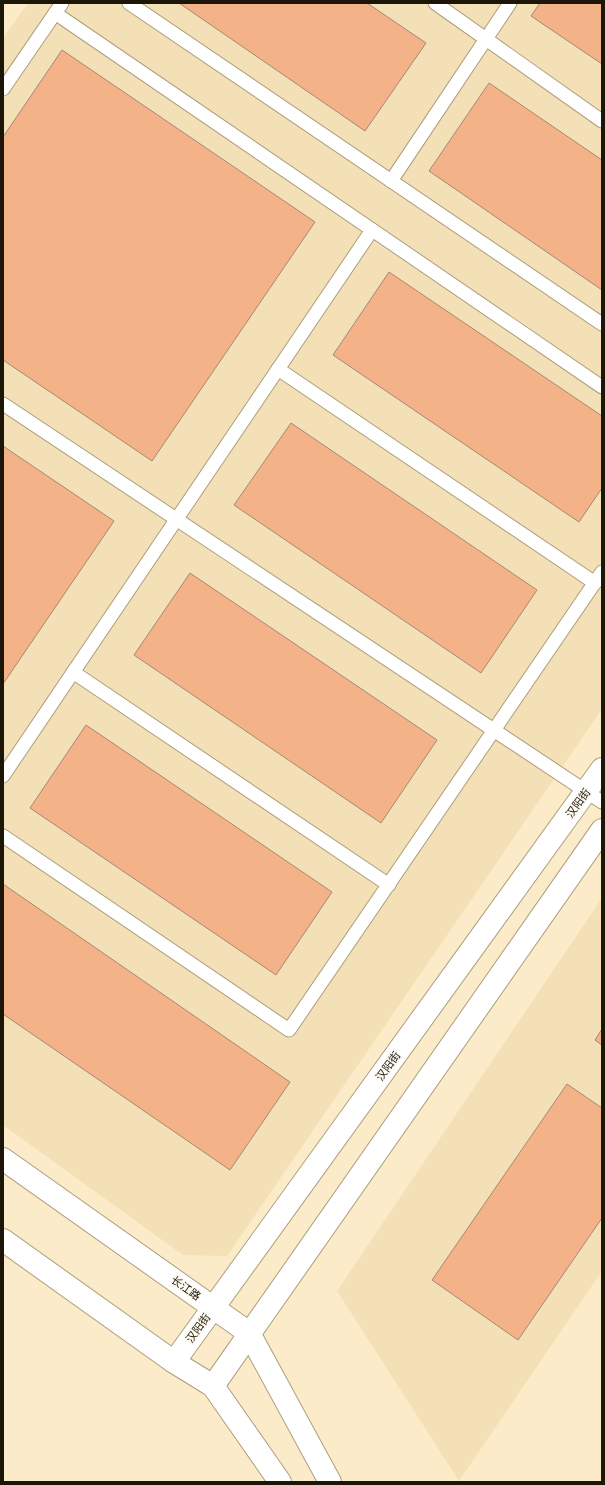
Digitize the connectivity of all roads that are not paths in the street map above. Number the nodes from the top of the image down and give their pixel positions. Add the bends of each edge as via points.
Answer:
1 (129, 3) edge
2 (435, 3) edge
3 (510, 3) edge
4 (59, 8) edge
5 (486, 39) junction
6 (3, 89) edge
7 (602, 121) edge
8 (391, 181) junction
9 (372, 230) junction
10 (602, 324) edge
11 (278, 369) junction
12 (602, 387) edge
13 (3, 404) edge
14 (177, 519) junction
15 (598, 578) edge
16 (73, 672) junction
17 (494, 730) junction
18 (602, 769) edge
19 (3, 776) edge
20 (594, 796) edge
21 (602, 830) edge
22 (3, 836) edge
23 (389, 885) junction
24 (3, 1159) edge
25 (3, 1240) edge
26 (213, 1308) junction
27 (249, 1333) junction
28 (174, 1362) junction
29 (214, 1386) junction
30 (280, 1482) edge
31 (330, 1482) edge

1 - 8 lane
2 - 5 lane
3 - 5 lane
4 - 6 lane
4 - 9 lane
5 - 7 lane
5 - 8 lane
8 - 10 lane
9 - 11 lane
9 - 12 lane
11 - 14 lane
11 - 15 lane
13 - 14 lane
14 - 16 lane
14 - 17 lane
15 - 17 lane
16 - 19 lane
16 - 23 lane
17 - 20 lane
17 - 23 lane
18 - 20 main road, 汉阳街
20 - 26 main road, 汉阳街
21 - 27 main road
22 - 23 lane via 290,1030
24 - 26 main road, 长江路
25 - 28 main road
26 - 27 main road, 长江路
26 - 28 main road, 汉阳街
27 - 29 main road
27 - 31 main road, 长江路
28 - 29 main road
29 - 30 main road

